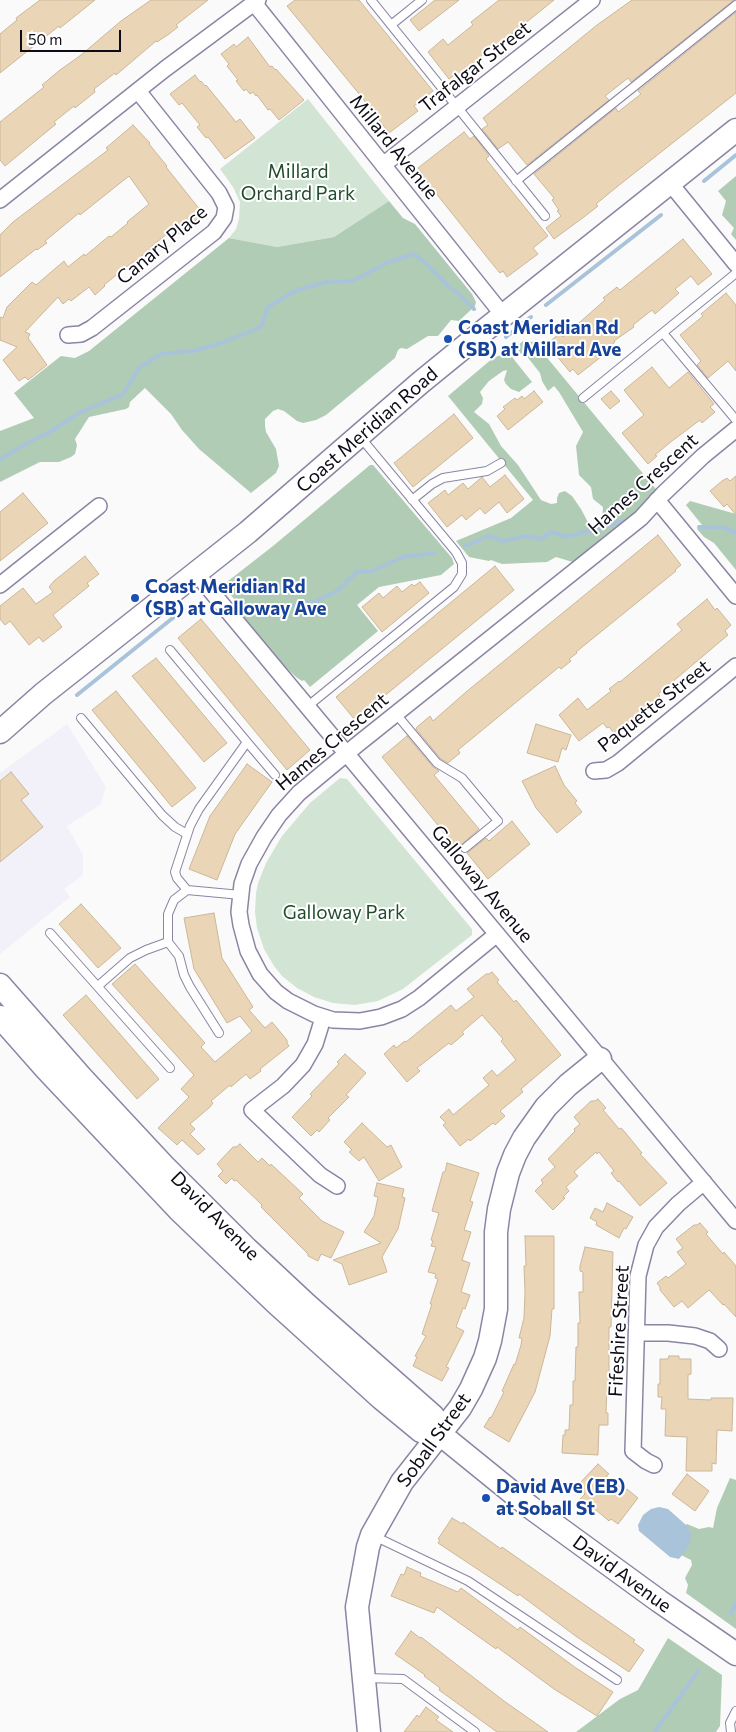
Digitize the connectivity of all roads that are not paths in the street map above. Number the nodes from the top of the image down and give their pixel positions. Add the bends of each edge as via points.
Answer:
1 (371, 0) edge
2 (422, 0) edge
3 (592, 0) edge
4 (256, 2) edge
5 (736, 5) edge
6 (391, 25) junction
7 (138, 91) junction
8 (456, 107) junction
9 (736, 130) edge
10 (383, 165) junction
11 (516, 181) junction
12 (670, 183) junction
13 (0, 200) edge
14 (545, 216) dead end
15 (736, 264) edge
16 (736, 272) edge
17 (503, 315) junction
18 (663, 333) junction
19 (68, 335) dead end
20 (583, 398) dead end
21 (736, 420) edge
22 (736, 429) edge
23 (359, 436) junction
24 (501, 463) dead end
25 (412, 500) junction
26 (658, 500) junction
27 (99, 506) dead end
28 (196, 573) junction
29 (0, 585) edge
30 (736, 596) edge
31 (170, 650) dead end
32 (736, 666) edge
33 (308, 706) junction
34 (396, 714) junction
35 (81, 718) dead end
36 (1, 728) edge
37 (247, 742) junction
38 (347, 753) junction
39 (594, 771) dead end
40 (275, 776) dead end
41 (187, 834) junction
42 (465, 848) dead end
43 (187, 890) junction
44 (241, 896) junction
45 (50, 933) dead end
46 (497, 934) junction
47 (168, 942) junction
48 (0, 985) edge
49 (98, 986) junction
50 (0, 1017) edge
51 (324, 1018) junction
52 (219, 1033) dead end
53 (600, 1059) junction
54 (170, 1068) dead end
55 (704, 1182) junction
56 (337, 1186) dead end
57 (736, 1221) edge
58 (637, 1333) junction
59 (719, 1349) dead end
60 (440, 1434) junction
61 (654, 1465) dead end
62 (372, 1535) junction
63 (736, 1654) edge
64 (363, 1678) junction
65 (617, 1680) dead end
66 (736, 1711) edge
67 (369, 1732) edge
68 (475, 1732) edge
69 (731, 1732) edge

1 - 6 lane
2 - 6 lane
3 - 8 street, Trafalgar Street
4 - 7 street
4 - 10 street, Millard Avenue
5 - 11 lane
6 - 8 lane
7 - 13 street
7 - 19 street, Canary Place via 219,193 226,206 224,218 214,232 92,328 81,334
8 - 10 street, Trafalgar Street
8 - 11 lane
9 - 12 main road, Coast Meridian Road
10 - 17 street, Millard Avenue
11 - 14 lane
12 - 15 street
12 - 17 main road, Coast Meridian Road
16 - 18 lane
17 - 23 main road, Coast Meridian Road
18 - 20 lane
18 - 21 lane
22 - 26 street, Hames Crescent
23 - 25 lane
23 - 28 main road, Coast Meridian Road
24 - 25 lane via 487,471 443,478
25 - 33 lane via 460,559 460,580
26 - 30 street
26 - 34 street, Hames Crescent via 641,518
27 - 29 street
28 - 33 street, Galloway Avenue
28 - 36 main road, Coast Meridian Road
31 - 37 lane
32 - 39 street, Paquette Street via 618,762 606,770
33 - 38 street, Galloway Avenue
34 - 38 street, Hames Crescent
34 - 42 lane via 437,763 462,778 498,821
35 - 41 lane via 162,815
37 - 40 lane
37 - 41 lane via 199,809
38 - 44 street, Hames Crescent via 299,793 271,826 247,869
38 - 46 street, Galloway Avenue
41 - 43 lane via 175,872
43 - 44 lane
43 - 47 lane via 179,894 170,906
44 - 51 street, Hames Crescent via 244,940 260,974 288,1002
45 - 49 lane
46 - 51 street, Hames Crescent via 402,1009 360,1021
46 - 53 street, Galloway Avenue
47 - 49 lane via 130,958
47 - 52 lane via 179,956 190,987
48 - 60 main road, David Avenue via 87,1085 163,1165 247,1249 433,1416
49 - 54 lane
50 - 60 main road, David Avenue via 133,1163 248,1277 421,1431
51 - 56 street via 303,1065 283,1086 252,1110 324,1179
53 - 55 street, Galloway Avenue
53 - 60 main road, Soball Street via 568,1084 546,1107 515,1155 499,1209 496,1309 490,1341 471,1389
55 - 57 street, Galloway Avenue
55 - 58 street, Fifeshire Street via 662,1219 646,1245 638,1276
58 - 59 street via 695,1336 710,1341
58 - 61 street, Fifeshire Street via 633,1451
60 - 62 main road, Soball Street via 402,1482
60 - 63 main road, David Avenue via 530,1507
62 - 64 main road, Soball Street via 357,1606
62 - 65 lane via 468,1581
64 - 67 main road, Soball Street
64 - 68 lane via 404,1679
66 - 69 lane via 730,1723

